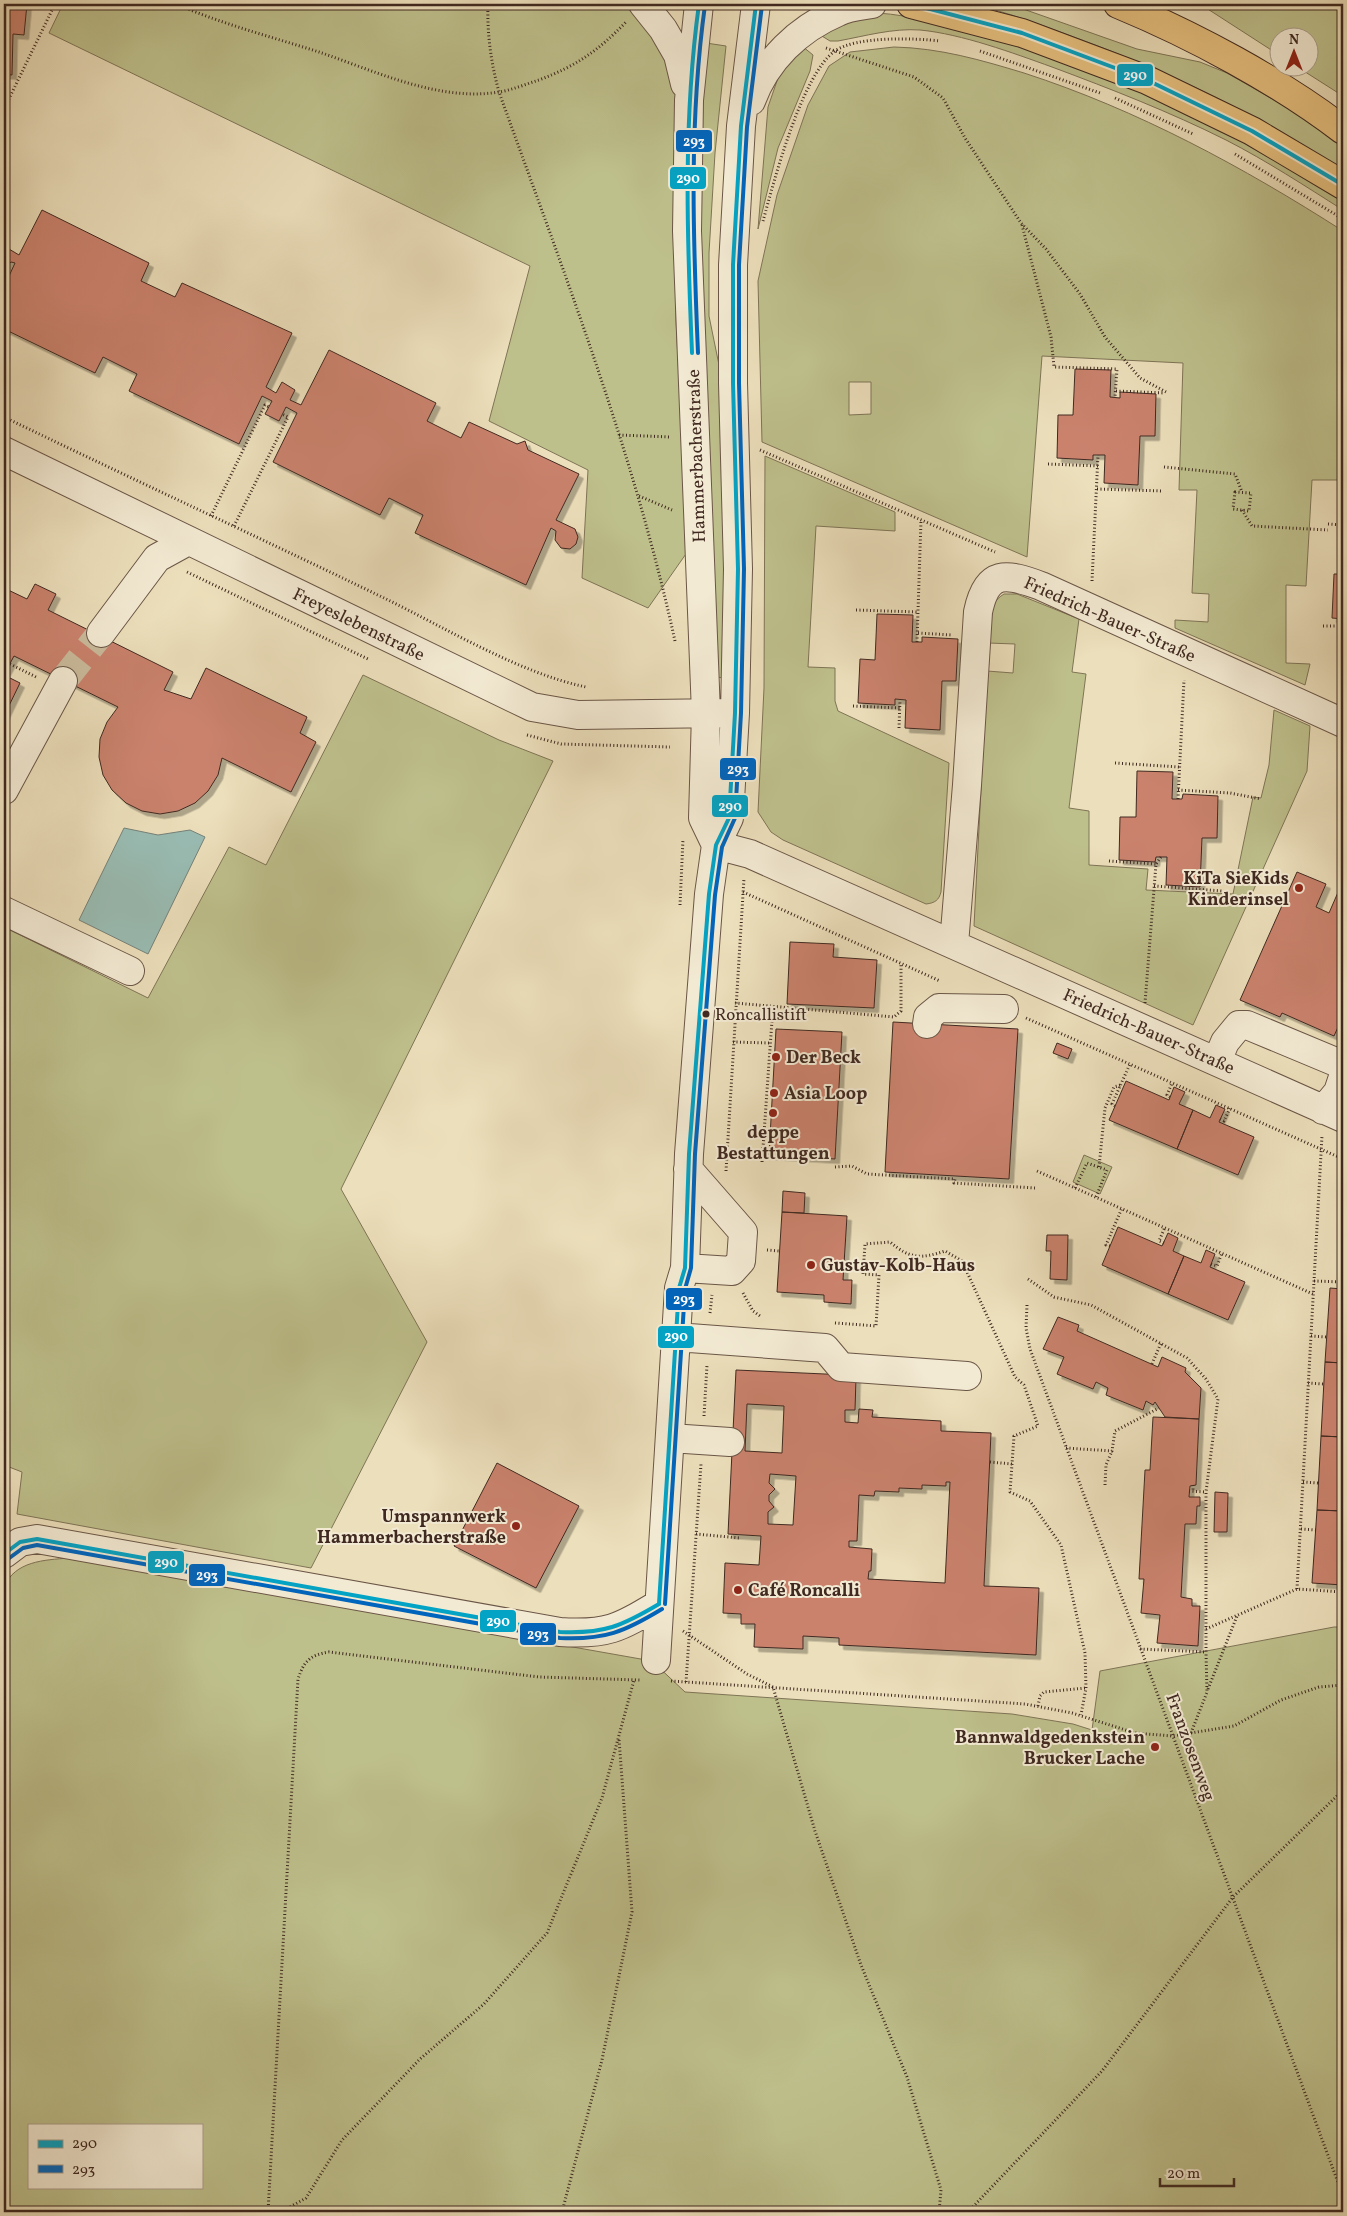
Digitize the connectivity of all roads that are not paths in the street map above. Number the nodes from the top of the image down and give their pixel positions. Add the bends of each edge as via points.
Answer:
1 (644, 4) edge
2 (699, 4) edge
3 (756, 4) edge
4 (872, 4) edge
5 (911, 4) edge
6 (1118, 4) edge
7 (689, 100) junction
8 (741, 126) junction
9 (1343, 130) edge
10 (1343, 185) edge
11 (4, 451) edge
12 (188, 541) junction
13 (101, 633) tunnel mouth
14 (63, 681) tunnel mouth
15 (706, 713) junction
16 (735, 713) junction
17 (1343, 723) edge
18 (4, 790) edge
19 (716, 845) junction
20 (4, 911) edge
21 (954, 944) junction
22 (130, 971) dead end
23 (1021, 974) junction
24 (927, 1024) dead end
25 (1217, 1061) junction
26 (1343, 1069) edge
27 (1343, 1077) edge
28 (1333, 1114) edge
29 (688, 1169) junction
30 (685, 1268) junction
31 (676, 1337) junction
32 (967, 1376) dead end
33 (670, 1438) junction
34 (730, 1442) dead end
35 (4, 1554) edge
36 (659, 1604) junction
37 (655, 1674) road end

1 - 7 street via 678,55
2 - 7 street, Hammerbacherstraße
3 - 8 street
4 - 8 street via 839,11 804,30 772,60 756,88
5 - 10 highway via 1022,33 1147,80 1252,130
6 - 9 highway via 1243,66
7 - 15 street, Hammerbacherstraße via 687,231
8 - 16 street via 733,265 738,569
11 - 12 street, Freyeslebenstraße
12 - 13 street via 157,558
12 - 15 street, Freyeslebenstraße via 532,707 578,715
14 - 18 street
15 - 16 street, Freyeslebenstraße
15 - 19 street, Hammerbacherstraße via 703,818
16 - 19 street via 729,818
17 - 21 street, Friedrich-Bauer-Straße via 1022,579 995,579 981,598 976,636
19 - 21 street, Friedrich-Bauer-Straße via 745,852
19 - 29 street via 709,894
20 - 22 street
21 - 23 street, Friedrich-Bauer-Straße
23 - 24 street via 996,1018 939,1008 928,1017
23 - 25 street, Friedrich-Bauer-Straße
25 - 26 street via 1232,1032 1239,1025 1247,1025 1343,1065
25 - 28 street, Friedrich-Bauer-Straße
27 - 28 street
29 - 30 street
29 - 30 street via 743,1232 741,1261 732,1271
30 - 31 street via 679,1288
31 - 32 street via 825,1348 841,1367
31 - 33 street
33 - 34 street
33 - 36 street
35 - 36 street via 20,1542 38,1539 560,1632 590,1634 611,1630
36 - 37 street

